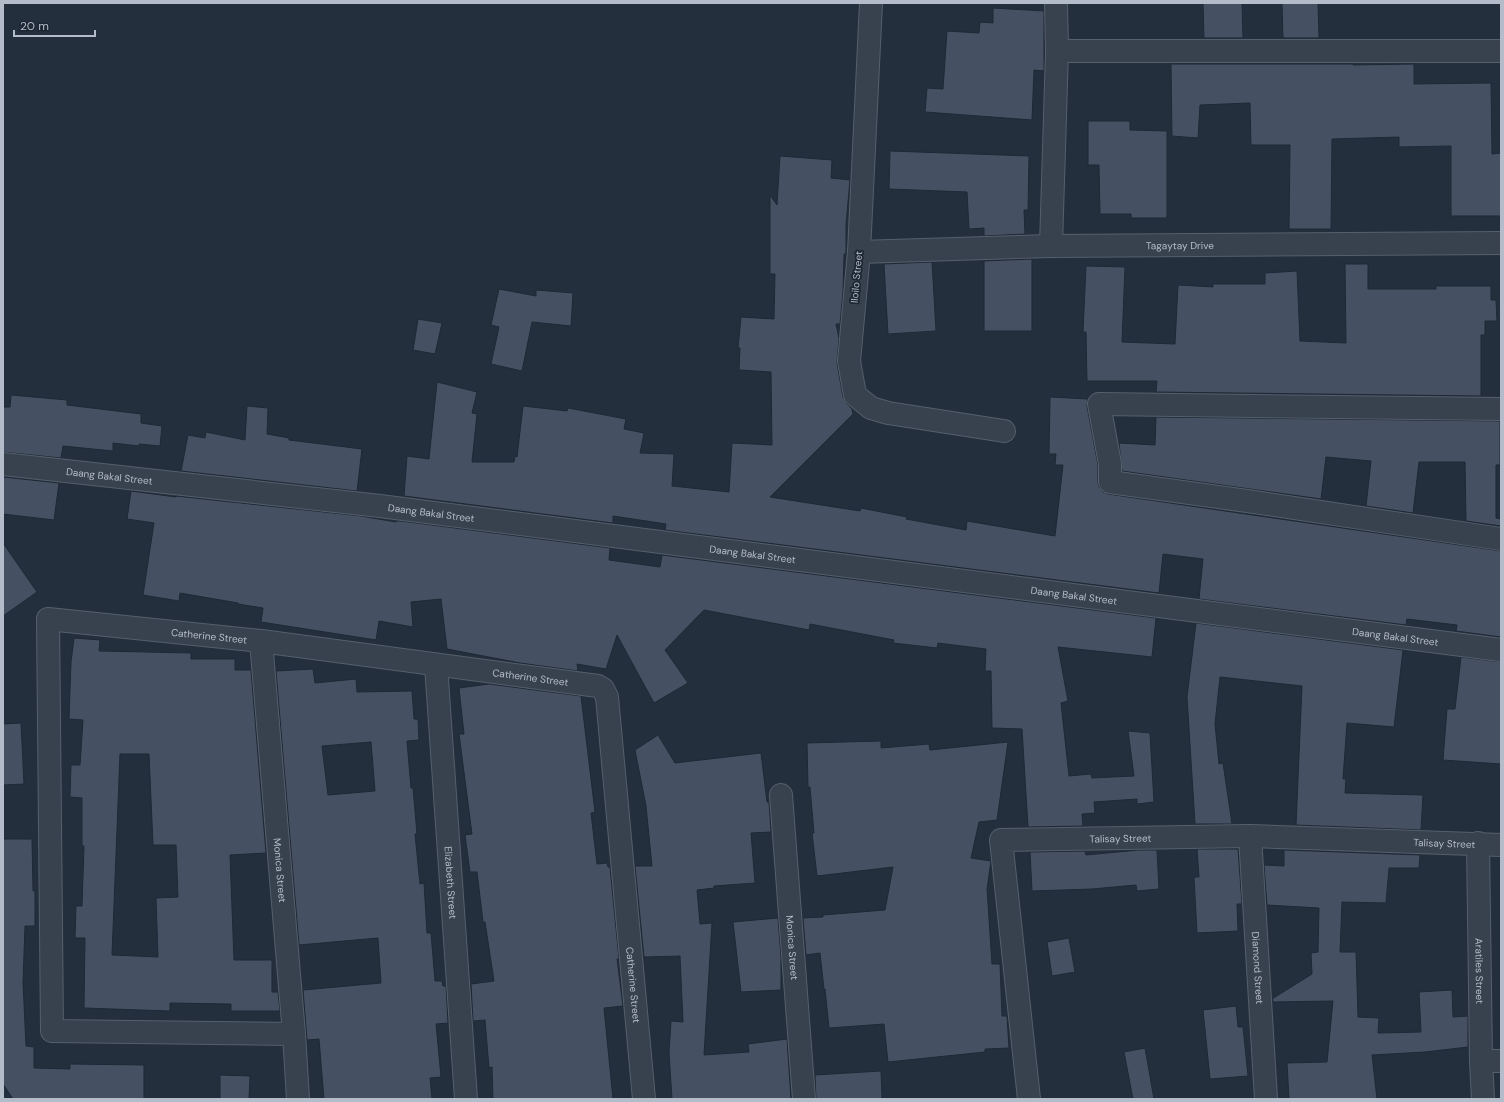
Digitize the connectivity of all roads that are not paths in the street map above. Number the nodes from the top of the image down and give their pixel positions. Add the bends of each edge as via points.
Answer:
1 (871, 3) edge
2 (1056, 3) edge
3 (1057, 50) junction
4 (1501, 51) edge
5 (1501, 242) edge
6 (1051, 246) junction
7 (859, 252) junction
8 (1501, 409) edge
9 (1004, 431) dead end
10 (3, 464) edge
11 (1501, 539) edge
12 (261, 642) junction
13 (1501, 650) edge
14 (436, 665) junction
15 (780, 795) dead end
16 (1250, 836) junction
17 (1478, 843) junction
18 (1501, 845) edge
19 (294, 1034) junction
20 (1491, 1061) edge
21 (298, 1099) edge
22 (466, 1099) edge
23 (644, 1099) edge
24 (804, 1099) edge
25 (1029, 1099) edge
26 (1266, 1099) edge
27 (1482, 1099) edge

1 - 7 street, Iloilo Street
2 - 3 street
3 - 4 street
3 - 6 street
5 - 6 street, Tagaytay Drive
6 - 7 street, Tagaytay Drive
7 - 9 street, Iloilo Street via 849,361 855,395 871,408 888,413
8 - 11 street via 1100,404 1110,464 1110,482
10 - 13 street, Daang Bakal Street via 380,506
12 - 14 street, Catherine Street
12 - 19 street, Monica Street
12 - 19 street, Catherine Street via 48,619 52,1031
14 - 22 street, Elizabeth Street
14 - 23 street, Catherine Street via 598,686 607,697
15 - 24 street, Monica Street
16 - 17 street, Talisay Street
16 - 25 street, Talisay Street via 1001,840
16 - 26 street, Diamond Street
17 - 18 street, Talisay Street
17 - 20 street, Aratiles Street
19 - 21 street, Monica Street
20 - 27 street, Aratiles Street

